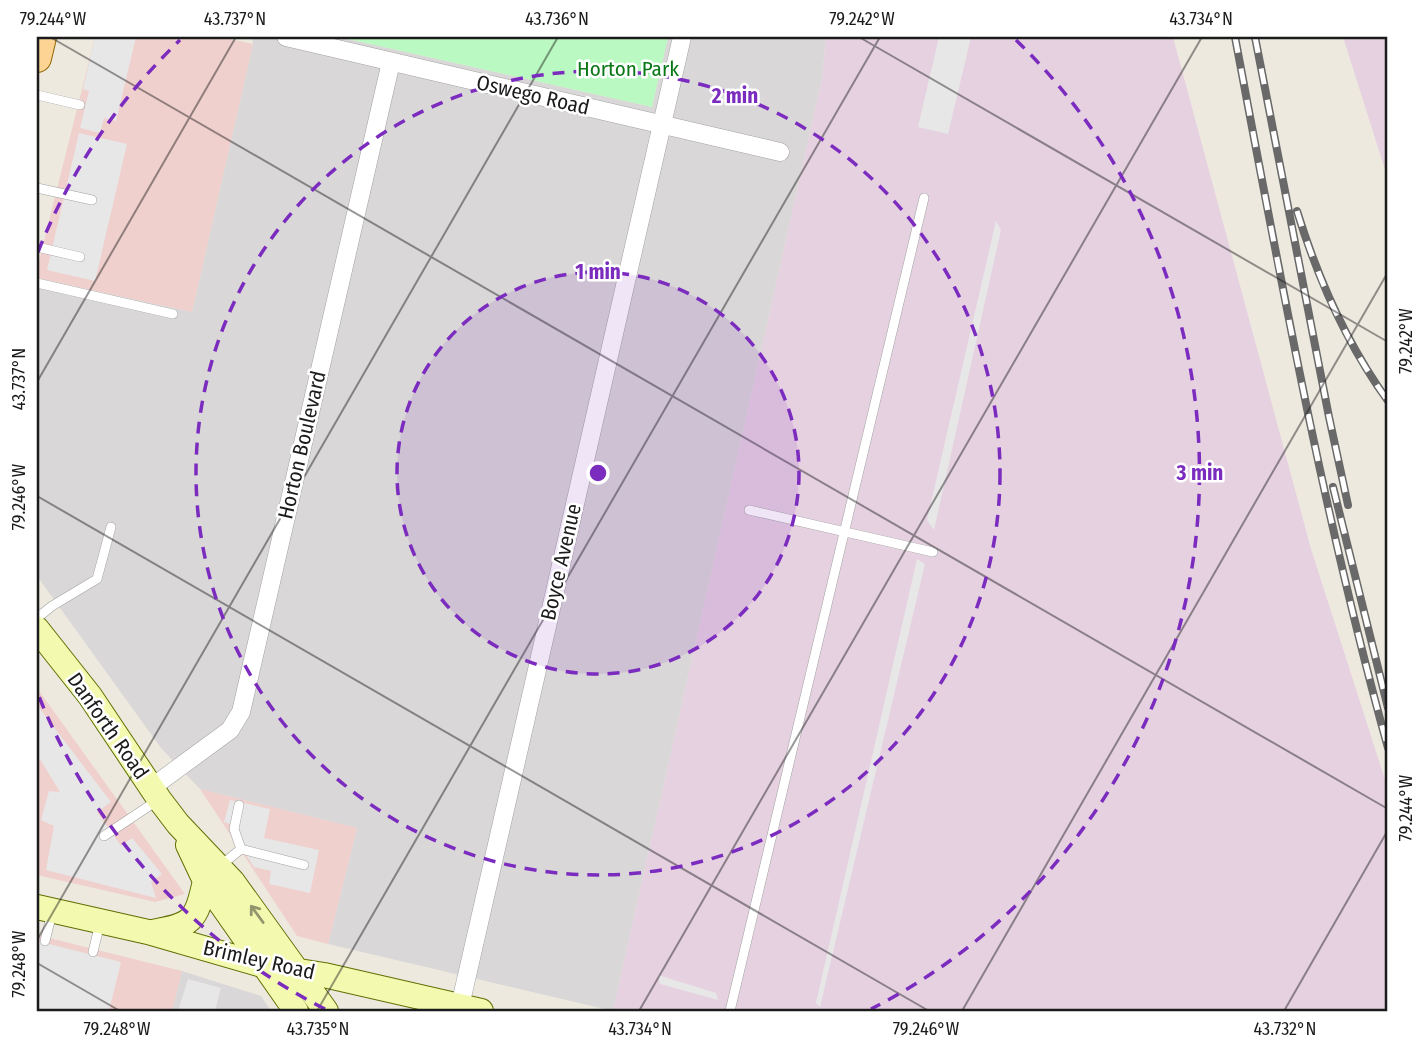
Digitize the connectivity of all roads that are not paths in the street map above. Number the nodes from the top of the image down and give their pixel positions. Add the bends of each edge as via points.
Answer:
1 (42, 37) edge
2 (286, 37) edge
3 (682, 37) edge
4 (37, 58) edge
5 (391, 62) junction
6 (37, 94) edge
7 (80, 105) dead end
8 (661, 126) junction
9 (780, 152) dead end
10 (37, 188) edge
11 (924, 198) dead end
12 (92, 201) dead end
13 (37, 247) edge
14 (80, 257) dead end
15 (37, 283) edge
16 (173, 314) dead end
17 (749, 510) dead end
18 (111, 527) dead end
19 (844, 532) junction
20 (933, 552) dead end
21 (37, 618) edge
22 (37, 629) edge
23 (155, 794) junction
24 (239, 805) dead end
25 (104, 836) dead end
26 (241, 849) junction
27 (304, 865) dead end
28 (212, 874) junction
29 (45, 909) edge
30 (101, 922) junction
31 (148, 932) junction
32 (45, 941) dead end
33 (93, 952) dead end
34 (262, 965) junction
35 (296, 970) junction
36 (460, 1006) edge
37 (296, 1011) edge
38 (326, 1011) edge
39 (399, 1011) edge
40 (730, 1011) edge

1 - 4 main road
2 - 5 street, Oswego Road
3 - 8 street, Boyce Avenue
5 - 8 street, Oswego Road
5 - 23 street, Horton Boulevard via 241,712 230,730
6 - 7 lane
8 - 9 street, Oswego Road
8 - 36 street, Boyce Avenue
10 - 12 lane
11 - 19 lane
13 - 14 lane
15 - 16 lane
17 - 19 lane
18 - 21 lane via 97,579
19 - 20 lane
19 - 40 lane
22 - 23 main road, Danforth Road via 90,696
23 - 25 lane
23 - 28 main road, Danforth Road
24 - 26 lane via 234,829
26 - 27 lane
26 - 28 lane
28 - 31 main road via 198,913 180,927
28 - 34 main road, Danforth Road
35 -> 28 main road, Danforth Road via 233,883
29 - 30 main road, Brimley Road
29 - 32 lane
30 - 31 main road, Brimley Road
30 - 33 lane
31 - 34 main road, Brimley Road
34 - 35 main road, Brimley Road
34 - 37 main road, Danforth Road
35 - 36 main road, Brimley Road
35 - 38 main road, Danforth Road
36 - 39 main road

